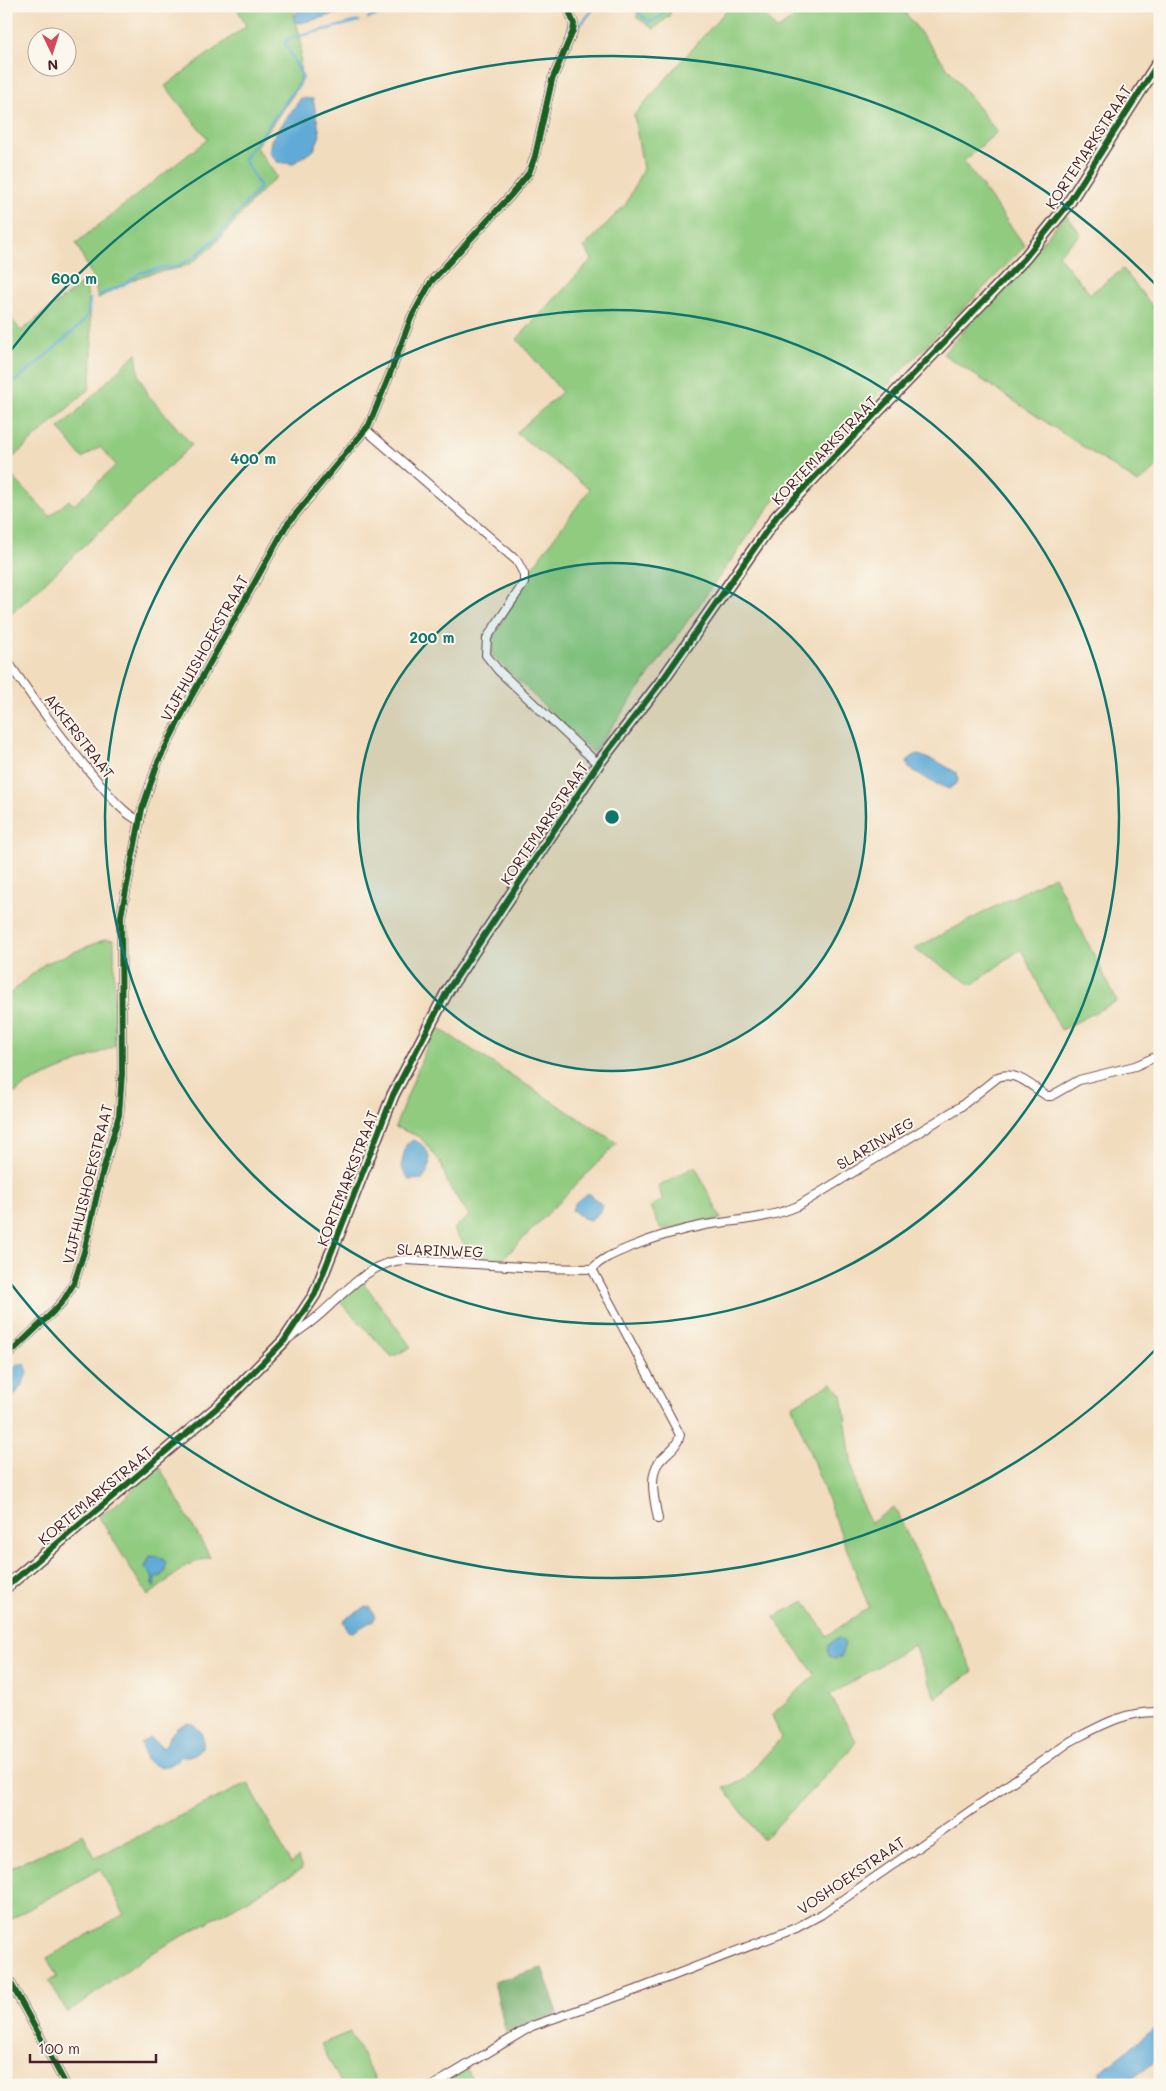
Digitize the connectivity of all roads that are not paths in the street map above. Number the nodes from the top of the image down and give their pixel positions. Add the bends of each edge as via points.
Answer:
1 (568, 6) edge
2 (1160, 60) edge
3 (366, 430) junction
4 (6, 659) edge
5 (598, 764) junction
6 (140, 821) junction
7 (1160, 1055) edge
8 (592, 1269) junction
9 (284, 1341) junction
10 (6, 1357) edge
11 (658, 1519) dead end
12 (6, 1587) edge
13 (1160, 1712) edge
14 (6, 1974) edge
15 (66, 2085) edge
16 (434, 2085) edge

1 - 3 street, VIJFHUISHOEKSTRAAT via 573,31 552,80 531,168 511,195 431,282 411,318
2 - 5 street, KORTEMARKSTRAAT via 1066,207 1024,259 777,516 661,682
3 - 5 street, KORTEMARKSTRAAT via 517,561 524,574 524,583 487,638 486,654 498,670
3 - 6 street, VIJFHUISHOEKSTRAAT via 286,526 166,743
4 - 6 street, AKKERSTRAAT via 71,750 115,801
5 - 9 street, KORTEMARKSTRAAT via 448,990 393,1095 315,1294
6 - 10 street, VIJFHUISHOEKSTRAAT via 121,916 122,1074 119,1115 74,1283 52,1313
7 - 8 street, SLARINWEG via 1135,1066 1079,1080 1051,1096 1016,1076 1004,1075 960,1107 798,1206 780,1214 704,1226 641,1243 608,1256
8 - 9 street, SLARINWEG via 391,1261 367,1274
8 - 11 street via 680,1435 678,1443 658,1464 654,1476
9 - 12 street, KORTEMARKSTRAAT via 225,1401
13 - 16 street, VOSHOEKSTRAAT via 1115,1718 1071,1741 822,1914 796,1928 532,2026
14 - 15 street

